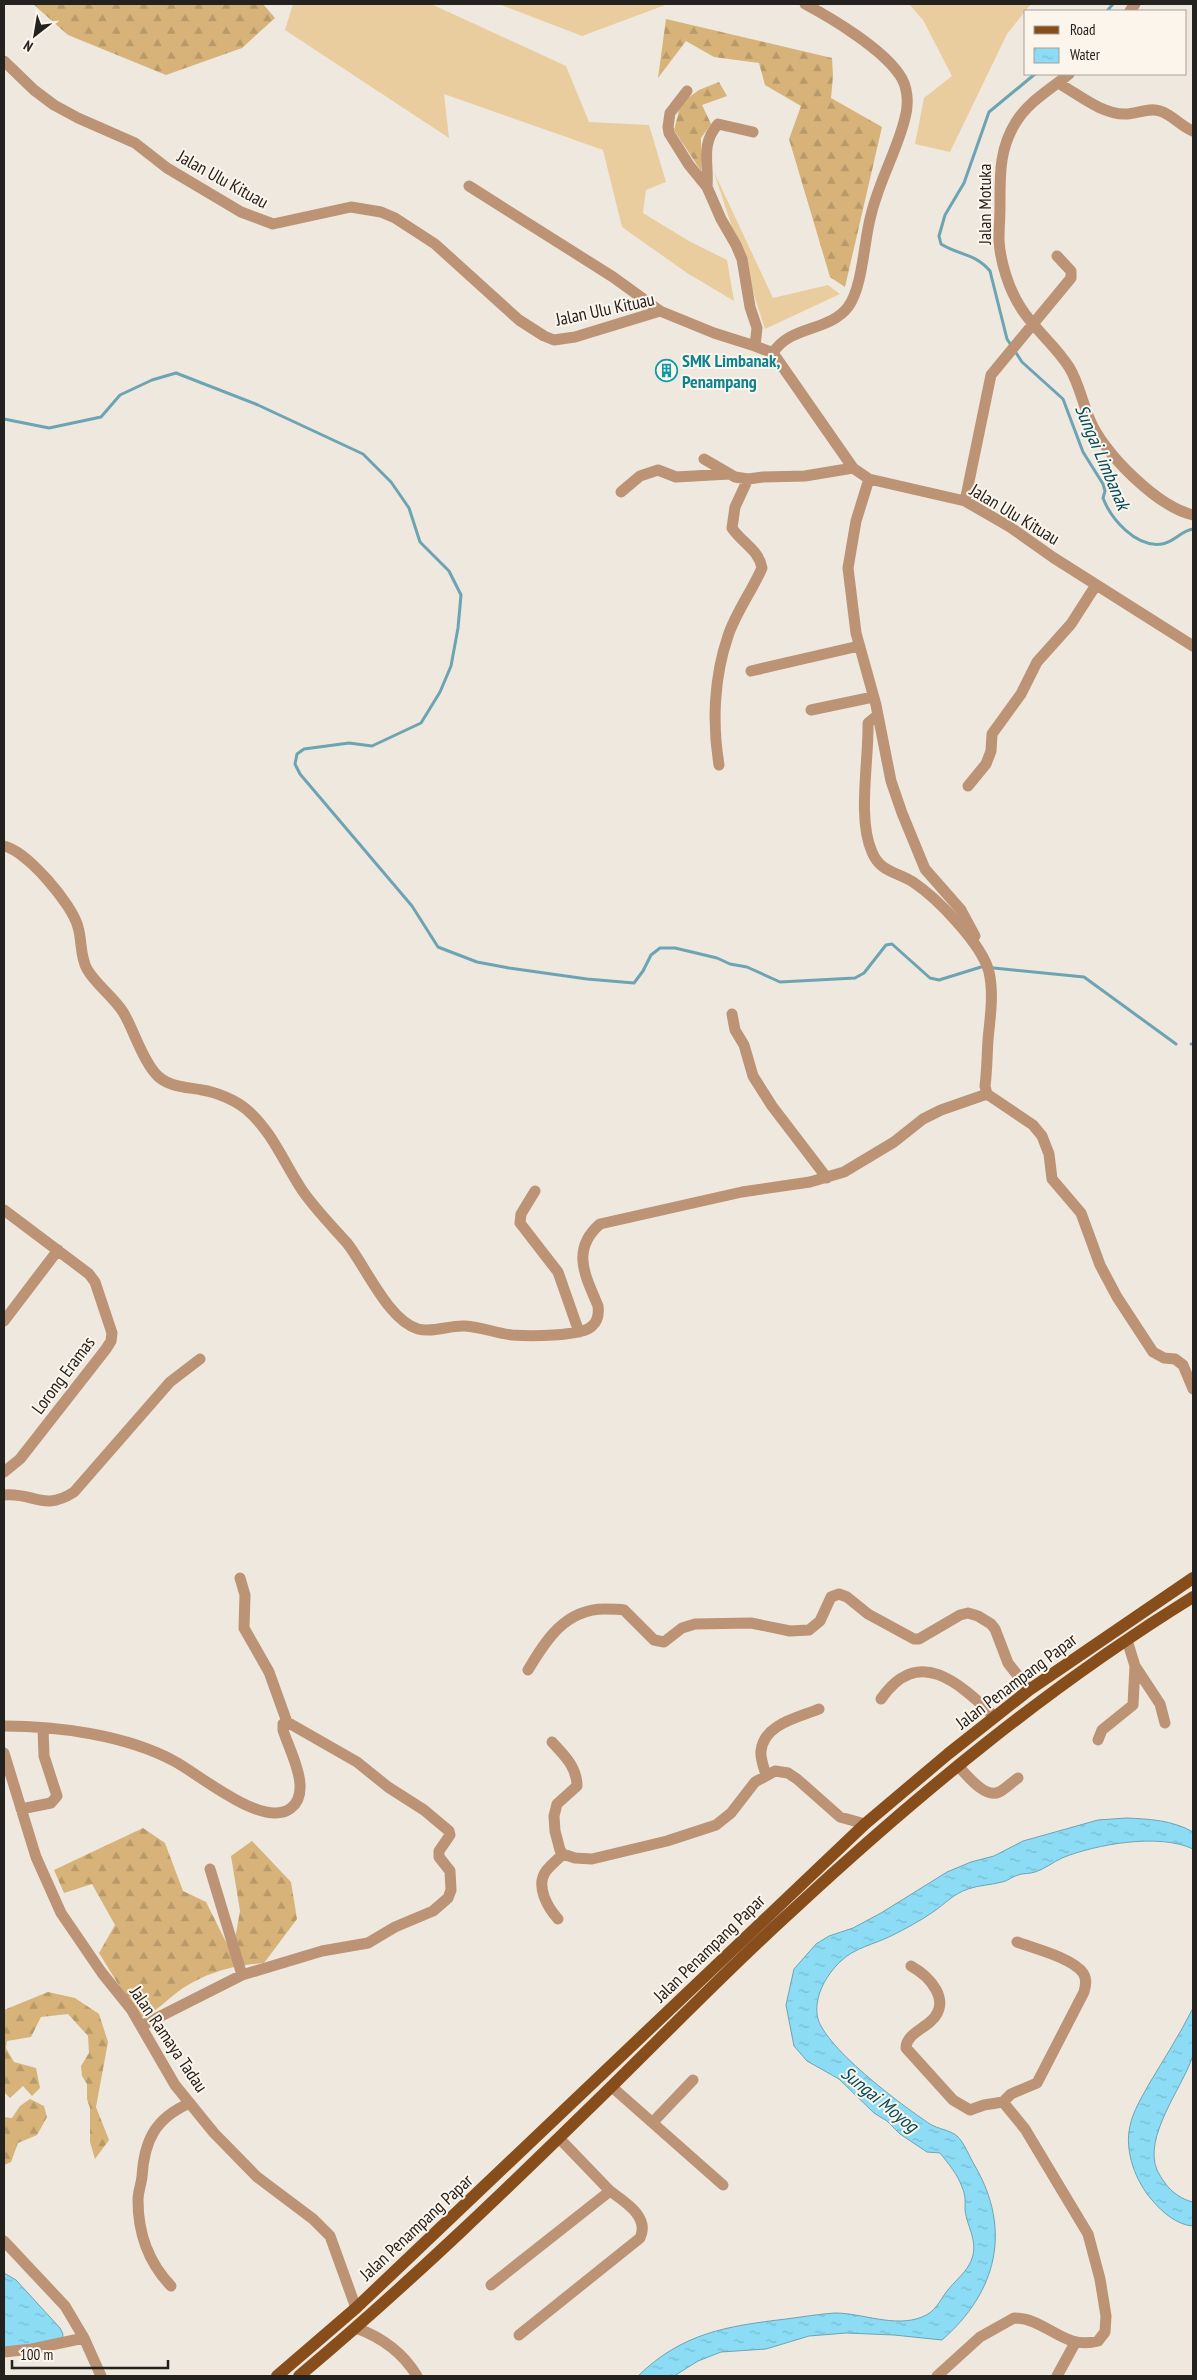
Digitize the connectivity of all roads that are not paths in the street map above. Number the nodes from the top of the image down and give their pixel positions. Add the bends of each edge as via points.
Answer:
1 (805, 4) edge
2 (4, 61) edge
3 (1068, 75) edge
4 (1058, 83) junction
5 (687, 91) dead end
6 (1193, 131) edge
7 (753, 132) dead end
8 (469, 186) dead end
9 (707, 187) junction
10 (1057, 256) dead end
11 (660, 312) junction
12 (1033, 324) junction
13 (755, 346) junction
14 (773, 353) junction
15 (704, 459) dead end
16 (853, 468) junction
17 (729, 474) junction
18 (869, 478) junction
19 (748, 479) junction
20 (621, 492) dead end
21 (965, 501) junction
22 (1193, 515) edge
23 (1096, 585) junction
24 (859, 646) junction
25 (1193, 646) edge
26 (751, 671) dead end
27 (873, 697) junction
28 (811, 710) dead end
29 (878, 715) junction
30 (719, 765) dead end
31 (968, 786) dead end
32 (4, 846) edge
33 (913, 882) junction
34 (936, 883) junction
35 (981, 955) junction
36 (732, 1014) dead end
37 (987, 1094) junction
38 (827, 1178) junction
39 (535, 1191) dead end
40 (4, 1210) edge
41 (58, 1250) junction
42 (4, 1321) edge
43 (579, 1332) junction
44 (200, 1359) dead end
45 (1193, 1389) edge
46 (4, 1472) edge
47 (4, 1495) edge
48 (240, 1578) dead end
49 (1193, 1578) edge
50 (1193, 1597) edge
51 (1127, 1640) junction
52 (1135, 1666) junction
53 (528, 1670) dead end
54 (1030, 1690) junction
55 (881, 1699) dead end
56 (819, 1709) dead end
57 (995, 1717) junction
58 (287, 1722) junction
59 (1165, 1723) dead end
60 (4, 1726) edge
61 (43, 1728) junction
62 (1098, 1740) dead end
63 (552, 1742) dead end
64 (4, 1753) edge
65 (958, 1766) junction
66 (766, 1775) junction
67 (1018, 1778) dead end
68 (21, 1809) junction
69 (865, 1824) junction
70 (563, 1854) junction
71 (210, 1869) dead end
72 (558, 1919) dead end
73 (1017, 1942) dead end
74 (911, 1966) dead end
75 (242, 1975) junction
76 (141, 2026) junction
77 (693, 2080) dead end
78 (612, 2087) junction
79 (1003, 2102) junction
80 (190, 2103) junction
81 (653, 2122) junction
82 (559, 2138) junction
83 (724, 2185) dead end
84 (610, 2191) junction
85 (4, 2241) edge
86 (490, 2285) dead end
87 (171, 2286) dead end
88 (356, 2308) junction
89 (356, 2328) junction
90 (519, 2335) dead end
91 (84, 2338) junction
92 (1075, 2343) junction
93 (4, 2352) edge
94 (101, 2376) edge
95 (277, 2376) edge
96 (299, 2376) edge
97 (417, 2376) edge
98 (937, 2376) edge
99 (1057, 2376) edge

1 - 14 street via 849,30 899,74 907,94 906,117 874,201 852,302 841,315 789,337
2 - 11 street, Jalan Ulu Kituau via 34,90 60,108 135,143 167,168 241,212 273,224 351,207 395,218 435,244 519,320 554,340
3 - 4 street, Jalan Motuka
4 - 6 street via 1110,112 1125,114 1157,110 1169,114
4 - 12 street, Jalan Motuka via 1032,102 1017,120 1007,138 1000,165 999,241 1002,258 1020,307
5 - 9 street via 674,106 668,126 683,157
7 - 9 street via 718,124 711,132 706,147
8 - 11 street via 614,277
9 - 13 street via 742,258 750,307 758,328
10 - 12 street via 1071,270 1071,278
11 - 13 street, Jalan Ulu Kituau via 714,334
12 - 21 street via 991,375
12 - 22 street, Jalan Motuka via 1069,367 1090,421 1104,444 1148,488 1170,505
13 - 14 street, Jalan Ulu Kituau
14 - 16 street, Jalan Ulu Kituau
15 - 17 street
16 - 18 street, Jalan Ulu Kituau
16 - 19 street via 805,476
17 - 19 street
17 - 20 street via 676,477 658,470 640,476
18 - 21 street, Jalan Ulu Kituau
18 - 24 street via 856,520 848,568
19 - 30 street via 732,528 757,553 762,568 727,636 716,694 714,737
21 - 23 street, Jalan Ulu Kituau
23 - 25 street, Jalan Ulu Kituau
23 - 31 street via 1071,624 1037,662 1021,694 992,734 986,764
24 - 26 street
24 - 27 street
27 - 28 street
27 - 29 street
29 - 33 street via 868,723 865,775 867,836 876,862
29 - 34 street via 894,789 925,869
32 - 43 street via 17,852 52,886 73,915 85,967 122,1010 155,1074 176,1086 216,1094 244,1107 254,1116 281,1151 306,1196 348,1245 400,1317 423,1329 465,1326 517,1335
33 - 34 street
33 - 35 street via 960,927
34 - 35 street via 961,910 979,944
35 - 37 street via 991,989
36 - 38 street via 755,1080
37 - 38 street via 923,1119 867,1159
37 - 45 street via 1042,1136 1049,1154 1052,1178 1081,1213 1100,1265 1117,1297 1153,1352 1183,1364
38 - 43 street via 742,1192 600,1224 587,1239 582,1269 598,1313 591,1328
39 - 43 street via 521,1214 520,1223 558,1272
40 - 41 street, Lorong Eramas
41 - 42 street
41 - 46 street, Lorong Eramas via 95,1282 108,1318 111,1341 20,1459
44 - 47 street via 170,1382 74,1492 53,1502 15,1494
48 - 58 street via 245,1595 244,1628 269,1672
49 - 54 main road, Jalan Penampang Papar
50 - 51 main road, Jalan Penampang Papar
51 - 52 street
51 - 65 main road, Jalan Penampang Papar via 1073,1676
52 - 59 street via 1160,1704
52 - 62 street via 1133,1705 1102,1730
53 - 54 street via 556,1629 575,1616 593,1610 624,1610 654,1640 664,1642 682,1628 702,1624 751,1623 790,1631 808,1630 820,1621 831,1597 839,1594 868,1614 919,1639 960,1614 978,1616 995,1629 1008,1663
54 - 57 main road, Jalan Penampang Papar
55 - 57 street via 897,1681 917,1672 930,1672 954,1680
56 - 66 street via 772,1729 765,1737 760,1753
57 - 69 main road, Jalan Penampang Papar
58 - 61 street via 283,1724 283,1730 301,1788 292,1808 272,1814 239,1801 157,1753 114,1740
58 - 75 street via 357,1762 443,1824 450,1835 438,1856 450,1871 451,1890 440,1907 375,1941 322,1951
60 - 61 street
61 - 68 street via 44,1756 56,1800
63 - 70 street via 574,1768 577,1780 575,1790 555,1809 555,1832
64 - 68 street, Jalan Ramaya Tadau
65 - 67 street via 992,1794
65 - 78 main road, Jalan Penampang Papar via 793,1910
66 - 69 street via 775,1771 788,1773 840,1817
66 - 70 street via 755,1782 731,1813 709,1828 592,1859
68 - 76 street, Jalan Ramaya Tadau via 44,1878 61,1913
69 - 88 main road, Jalan Penampang Papar
70 - 72 street via 546,1871 543,1880 545,1898
71 - 75 street
73 - 79 street via 1072,1965 1083,1973 1086,1984 1081,2001 1037,2083 1011,2094
74 - 79 street via 938,1991 939,2006 932,2021 908,2039 906,2048 965,2109
75 - 76 street
76 - 80 street, Jalan Ramaya Tadau via 175,2085
77 - 81 street
78 - 81 street
78 - 82 main road, Jalan Penampang Papar
79 - 92 street via 1025,2129 1090,2239 1100,2279 1106,2325 1098,2341
80 - 87 street via 176,2109 154,2130 142,2160 138,2192 148,2256
80 - 88 street, Jalan Ramaya Tadau via 257,2178 313,2219 330,2236
81 - 83 street
82 - 84 street
82 - 89 main road, Jalan Penampang Papar
84 - 86 street
84 - 90 street via 643,2221 644,2230 640,2238
85 - 91 street via 66,2306
88 - 95 main road, Jalan Penampang Papar
89 - 96 main road, Jalan Penampang Papar
89 - 97 street via 392,2348
91 - 93 street via 32,2350
91 - 94 street
92 - 98 street via 1036,2323 1014,2318 980,2337
92 - 99 street

